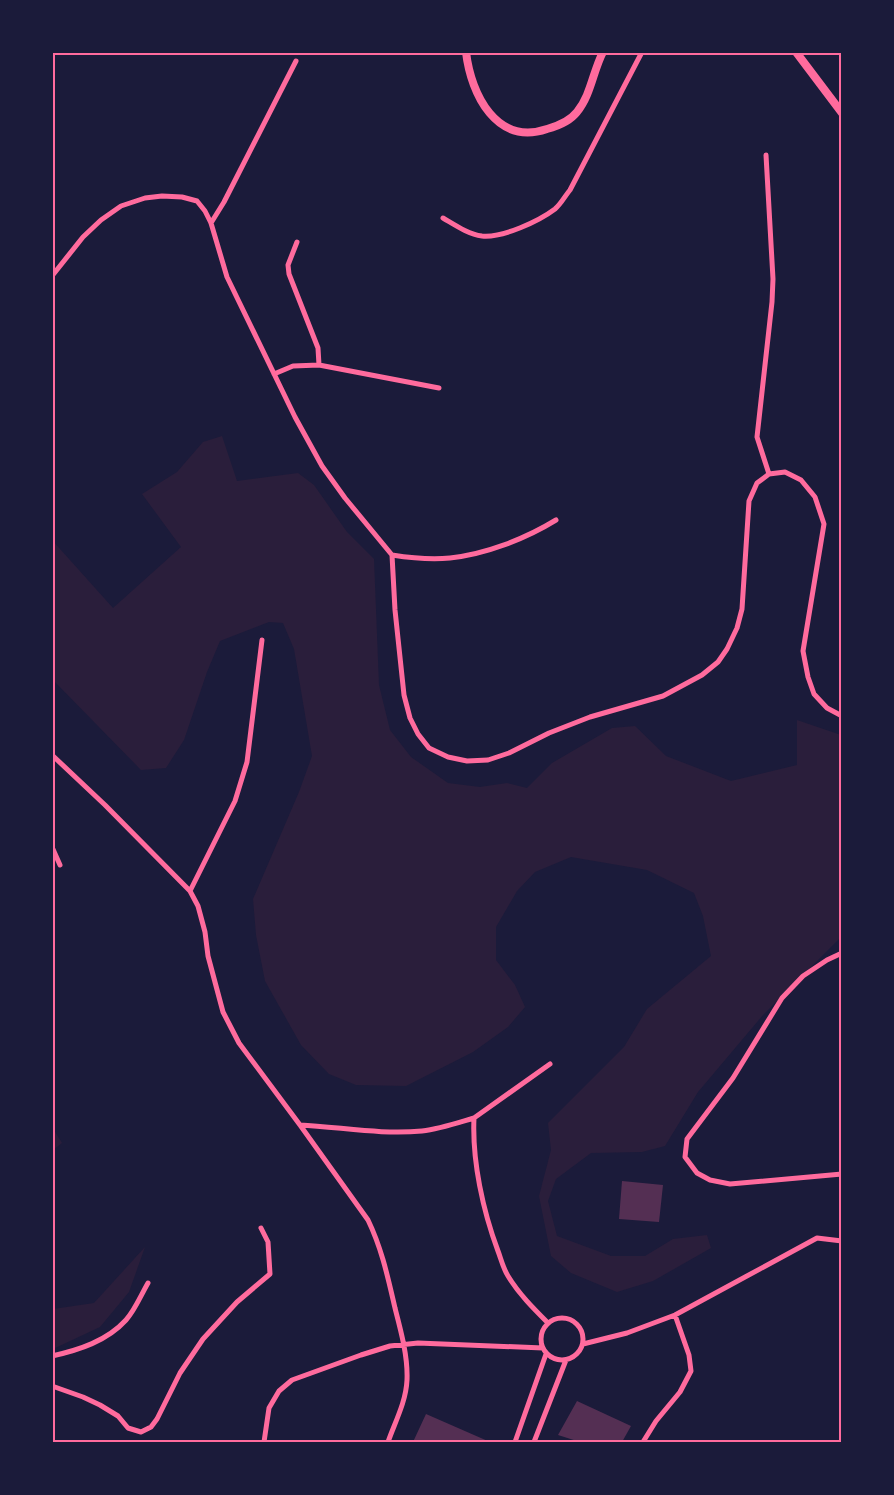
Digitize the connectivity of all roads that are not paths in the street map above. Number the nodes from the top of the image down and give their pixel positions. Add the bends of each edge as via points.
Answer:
1 (466, 52) edge
2 (603, 52) edge
3 (642, 52) edge
4 (796, 52) edge
5 (296, 61) dead end
6 (842, 113) edge
7 (766, 154) dead end
8 (443, 218) dead end
9 (211, 223) junction
10 (297, 242) dead end
11 (52, 276) edge
12 (319, 365) junction
13 (274, 374) junction
14 (439, 388) dead end
15 (769, 474) junction
16 (556, 520) dead end
17 (392, 555) junction
18 (262, 640) dead end
19 (842, 716) edge
20 (52, 755) edge
21 (52, 847) edge
22 (60, 864) dead end
23 (190, 891) junction
24 (842, 953) edge
25 (550, 1064) dead end
26 (474, 1118) junction
27 (300, 1124) junction
28 (842, 1174) edge
29 (261, 1228) dead end
30 (842, 1241) edge
31 (148, 1283) dead end
32 (675, 1314) junction
33 (548, 1323) junction
34 (403, 1344) junction
35 (583, 1344) junction
36 (542, 1348) junction
37 (546, 1354) junction
38 (52, 1356) edge
39 (566, 1360) junction
40 (52, 1386) edge
41 (264, 1442) edge
42 (388, 1442) edge
43 (515, 1442) edge
44 (534, 1442) edge
45 (643, 1442) edge

1 - 2 street via 468,71 482,102 502,126 530,134 560,125 576,114 584,102
3 - 8 street via 570,190 556,208 510,232 483,236 463,230
4 - 6 street
5 - 9 street
7 - 15 street via 773,279 757,437
9 - 11 street via 196,201 182,197 145,198 121,206 101,220
9 - 13 street via 227,277
10 - 12 street via 288,265 289,274 318,348
12 - 13 street via 293,366
12 - 14 street
13 - 17 street via 322,466
15 - 17 street via 756,483 748,502 742,609 737,628 718,662 702,675 663,696 590,717 488,760 448,757 429,748 410,718 400,673
15 - 19 street via 785,472 801,480 815,497 824,524 803,652 814,694 827,708
16 - 17 street via 510,542 451,558
18 - 23 street via 247,762 235,801
20 - 23 street
21 - 22 street
23 - 27 street via 198,906 224,1012 239,1043
24 - 28 street via 803,976 782,998 733,1078 687,1139 685,1156 697,1173 710,1180 730,1184
25 - 26 street
26 - 27 street via 424,1131 391,1132
26 - 33 street via 473,1138 484,1208 495,1242 507,1274 526,1301
27 - 34 street via 368,1220 387,1271
29 - 40 street via 268,1242 270,1274 237,1302 203,1339 180,1373 151,1427 141,1432 128,1428 118,1416 100,1405
30 - 32 street via 817,1238
31 - 38 street via 126,1320 108,1336
32 - 35 street via 627,1333
32 - 45 street via 691,1371 680,1392
33 - 35 street via 563,1318 570,1320 581,1330
33 - 36 street via 541,1335
34 - 36 street
34 - 41 street via 292,1380 279,1391 269,1408
34 - 42 street via 407,1380 404,1401
35 - 39 street via 579,1352
36 - 37 street
37 - 39 street via 553,1359
37 - 43 street
39 - 44 street

